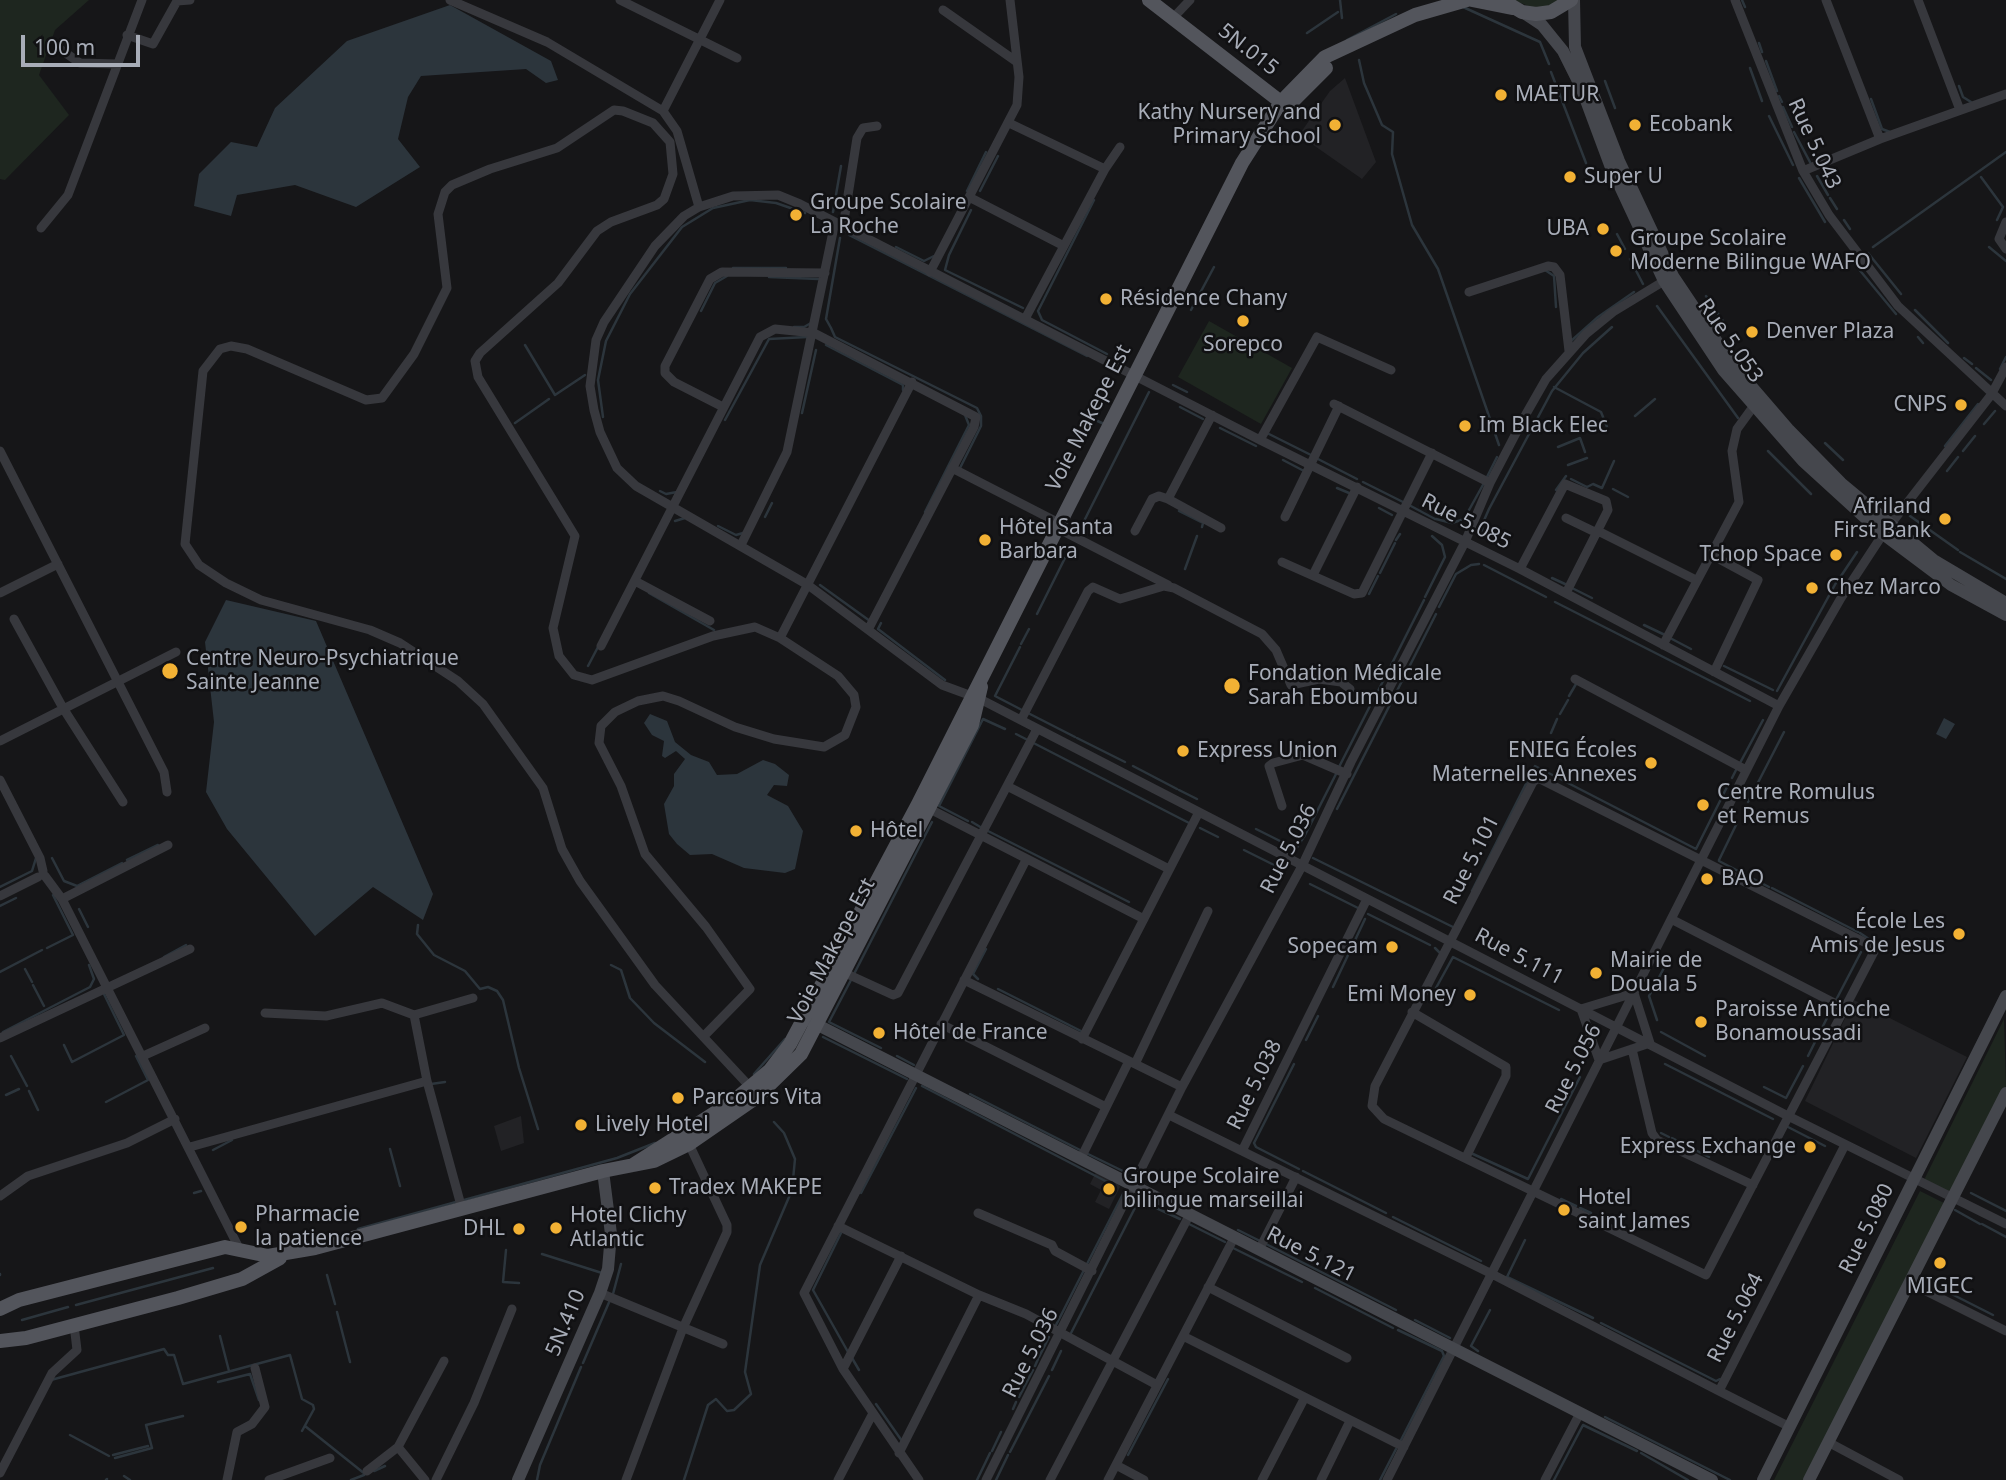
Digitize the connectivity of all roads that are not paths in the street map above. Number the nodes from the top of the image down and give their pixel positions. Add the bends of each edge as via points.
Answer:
1 (142, 0) edge
2 (190, 0) edge
3 (450, 0) edge
4 (620, 0) edge
5 (720, 0) edge
6 (1010, 0) edge
7 (1149, 0) edge
8 (1190, 0) edge
9 (1469, 0) edge
10 (1573, 0) edge
11 (1735, 0) edge
12 (1826, 0) edge
13 (1918, 0) edge
14 (1447, 2) edge
15 (1512, 7) edge
16 (943, 10) dead end
17 (1173, 18) junction
18 (127, 35) junction
19 (699, 40) junction
20 (60, 49) dead end
21 (737, 58) dead end
22 (1017, 62) junction
23 (117, 64) junction
24 (2006, 94) edge
25 (1284, 105) junction
26 (1960, 110) junction
27 (663, 111) junction
28 (1009, 123) junction
29 (877, 126) dead end
30 (1880, 139) junction
31 (1120, 147) dead end
32 (1105, 169) junction
33 (1803, 172) junction
34 (970, 197) junction
35 (699, 207) junction
36 (2006, 222) edge
37 (839, 224) junction
38 (41, 228) dead end
39 (1064, 246) junction
40 (2006, 249) edge
41 (930, 272) junction
42 (825, 273) junction
43 (1669, 278) junction
44 (1469, 292) dead end
45 (1025, 319) junction
46 (814, 333) junction
47 (1569, 351) junction
48 (2006, 367) edge
49 (1391, 370) dead end
50 (1135, 375) junction
51 (912, 382) junction
52 (1991, 395) junction
53 (2006, 406) edge
54 (723, 407) junction
55 (1754, 407) junction
56 (1212, 415) junction
57 (1260, 440) junction
58 (0, 451) edge
59 (1432, 453) junction
60 (1310, 465) junction
61 (952, 468) junction
62 (1490, 483) junction
63 (1357, 487) junction
64 (1168, 499) junction
65 (673, 508) junction
66 (1403, 510) junction
67 (1285, 517) dead end
68 (1566, 518) dead end
69 (1058, 525) junction
70 (1220, 528) dead end
71 (1886, 529) junction
72 (1135, 531) dead end
73 (1597, 532) junction
74 (1465, 542) junction
75 (741, 545) junction
76 (1710, 554) junction
77 (1282, 562) dead end
78 (58, 564) junction
79 (1520, 569) junction
80 (1313, 575) junction
81 (1696, 580) junction
82 (635, 581) junction
83 (808, 585) junction
84 (1170, 586) junction
85 (0, 593) edge
86 (1566, 593) junction
87 (2006, 603) edge
88 (2006, 615) edge
89 (13, 619) dead end
90 (710, 621) dead end
91 (869, 628) junction
92 (780, 638) junction
93 (1663, 645) junction
94 (601, 646) dead end
95 (176, 652) dead end
96 (1714, 672) junction
97 (1575, 679) dead end
98 (116, 681) junction
99 (1350, 689) dead end
100 (976, 697) junction
101 (1779, 706) junction
102 (62, 708) junction
103 (1021, 720) junction
104 (1037, 729) junction
105 (0, 740) edge
106 (1746, 770) junction
107 (1347, 774) junction
108 (0, 780) edge
109 (1007, 786) junction
110 (167, 792) dead end
111 (3, 794) edge
112 (123, 802) dead end
113 (924, 806) junction
114 (1282, 806) dead end
115 (1199, 812) junction
116 (979, 836) junction
117 (168, 845) dead end
118 (1026, 860) junction
119 (1702, 860) junction
120 (1302, 866) junction
121 (1170, 869) junction
122 (42, 874) junction
123 (0, 896) edge
124 (62, 899) junction
125 (1367, 900) junction
126 (1208, 911) dead end
127 (1144, 919) junction
128 (1671, 919) junction
129 (1450, 941) junction
130 (190, 949) dead end
131 (845, 972) junction
132 (964, 980) junction
133 (107, 986) junction
134 (1634, 993) junction
135 (2006, 996) edge
136 (473, 999) dead end
137 (1844, 1008) junction
138 (1581, 1009) junction
139 (1412, 1012) junction
140 (265, 1013) dead end
141 (414, 1015) junction
142 (811, 1022) junction
143 (941, 1024) junction
144 (1616, 1027) junction
145 (205, 1028) dead end
146 (704, 1036) junction
147 (0, 1038) edge
148 (1082, 1039) junction
149 (1650, 1043) junction
150 (1632, 1049) junction
151 (143, 1056) junction
152 (1599, 1060) junction
153 (1132, 1063) junction
154 (915, 1075) junction
155 (427, 1081) junction
156 (1182, 1087) junction
157 (754, 1091) junction
158 (2006, 1093) edge
159 (736, 1106) junction
160 (1106, 1107) junction
161 (2003, 1109) edge
162 (1169, 1115) junction
163 (1788, 1116) junction
164 (175, 1119) junction
165 (690, 1144) junction
166 (1845, 1145) junction
167 (190, 1147) junction
168 (1242, 1151) junction
169 (1466, 1157) junction
170 (1082, 1158) junction
171 (633, 1165) junction
172 (603, 1171) junction
173 (1296, 1177) junction
174 (1913, 1179) junction
175 (1135, 1185) junction
176 (1753, 1185) junction
177 (1532, 1189) junction
178 (0, 1196) edge
179 (1952, 1197) junction
180 (462, 1209) junction
181 (978, 1213) dead end
182 (1190, 1214) junction
183 (2006, 1224) edge
184 (838, 1226) junction
185 (1234, 1238) junction
186 (240, 1250) junction
187 (1258, 1250) junction
188 (287, 1254) junction
189 (901, 1256) junction
190 (1092, 1271) junction
191 (1490, 1273) junction
192 (1910, 1283) junction
193 (1208, 1287) junction
194 (600, 1293) junction
195 (979, 1295) junction
196 (0, 1309) edge
197 (512, 1309) dead end
198 (74, 1325) junction
199 (683, 1328) junction
200 (2006, 1331) edge
201 (1061, 1333) junction
202 (1183, 1336) junction
203 (0, 1341) edge
204 (723, 1344) dead end
205 (1452, 1349) junction
206 (1347, 1358) dead end
207 (444, 1361) dead end
208 (1112, 1361) junction
209 (255, 1368) dead end
210 (843, 1369) junction
211 (1157, 1385) junction
212 (1719, 1391) junction
213 (1304, 1399) junction
214 (1580, 1413) junction
215 (872, 1415) junction
216 (1350, 1422) junction
217 (1790, 1427) junction
218 (1828, 1442) junction
219 (398, 1447) junction
220 (1404, 1447) junction
221 (899, 1453) junction
222 (330, 1458) dead end
223 (1115, 1465) junction
224 (367, 1471) dead end
225 (0, 1473) edge
226 (1695, 1476) edge
227 (522, 1477) edge
228 (227, 1480) edge
229 (269, 1480) edge
230 (425, 1480) edge
231 (436, 1480) edge
232 (625, 1480) edge
233 (838, 1480) edge
234 (919, 1480) edge
235 (986, 1480) edge
236 (1050, 1480) edge
237 (1108, 1480) edge
238 (1144, 1480) edge
239 (1262, 1480) edge
240 (1321, 1480) edge
241 (1387, 1480) edge
242 (1545, 1480) edge
243 (1712, 1480) edge
244 (1763, 1480) edge
245 (1809, 1480) edge
246 (1899, 1480) edge

1 - 18 street
2 - 18 street via 177,1 153,44
3 - 27 street via 547,42
4 - 19 street
5 - 19 street
6 - 22 street
7 - 17 main road, 5N.015
8 - 17 street
9 - 14 main road, Voie Makepe Est
9 - 15 main road
10 - 15 main road via 1551,12
10 - 43 main road, Rue 5.053 via 1575,47
11 - 33 street, Rue 5.043
12 - 30 street
13 - 26 street
14 - 25 main road, Voie Makepe Est via 1340,51
15 - 43 main road, Rue 5.053 via 1542,26 1563,51 1610,165
16 - 22 street
17 - 25 main road, 5N.015
18 - 23 street
19 - 21 street
19 - 27 street
20 - 23 street via 80,63
22 - 28 street via 1018,98
23 - 38 street via 68,195
24 - 26 street
25 - 50 main road, Voie Makepe Est via 1255,159 1236,177
26 - 30 street
27 - 35 street via 677,131
28 - 32 street
28 - 34 street
29 - 37 street via 863,128 857,138
30 - 33 street
31 - 32 street
32 - 39 street
33 - 52 street, Rue 5.043 via 1875,279 1928,337
34 - 39 street
34 - 41 street
35 - 37 street, Rue 5.085 via 733,196 778,195
35 - 65 street, Rue 5.111 via 655,246 604,322 592,358 594,410 617,468 636,486
36 - 40 street via 1998,239
37 - 41 street, Rue 5.085
37 - 42 street
39 - 45 street
41 - 45 street, Rue 5.085
42 - 46 street
42 - 54 street via 722,272 710,279 665,373
43 - 47 street, Rue 5.036 via 1613,312
43 - 55 main road, Rue 5.053 via 1723,370
43 - 71 main road, Rue 5.053 via 1731,364
44 - 47 street via 1548,265 1554,267 1560,275
45 - 50 street, Rue 5.085
46 - 51 street
46 - 54 street via 775,328 764,332
46 - 75 street via 784,463
47 - 62 street, Rue 5.036 via 1546,379
48 - 52 street, Rue 5.056
49 - 57 street via 1317,337
50 - 56 street, Rue 5.085
50 - 69 main road, Voie Makepe Est
51 - 61 street via 976,417
51 - 83 street
52 - 53 street, Rue 5.043
52 - 71 street, Rue 5.056
54 - 65 street
55 - 71 main road, Rue 5.053 via 1803,461
55 - 76 street via 1737,429 1732,451 1739,502
56 - 57 street, Rue 5.085
56 - 64 street
57 - 60 street, Rue 5.085
58 - 78 street
59 - 60 street via 1336,405
59 - 62 street
59 - 66 street
60 - 63 street, Rue 5.085
60 - 67 street
61 - 69 street
61 - 91 street
62 - 74 street, Rue 5.036
63 - 66 street, Rue 5.085
63 - 80 street
64 - 70 street
64 - 72 street via 1152,499
65 - 75 street, Rue 5.111
65 - 82 street
66 - 74 street, Rue 5.085
66 - 80 street via 1362,593 1354,594
68 - 73 street
69 - 84 street
69 - 100 main road, Voie Makepe Est
71 - 87 main road, Rue 5.053
71 - 88 main road, Rue 5.053 via 1951,585
71 - 101 street, Rue 5.056
73 - 79 street via 1608,503 1564,484
73 - 81 street
73 - 86 street
74 - 79 street, Rue 5.085
74 - 107 street, Rue 5.036
75 - 83 street, Rue 5.111
76 - 81 street
76 - 96 street via 1758,580
77 - 80 street
78 - 85 street
78 - 98 street
79 - 86 street, Rue 5.085
81 - 93 street
82 - 90 street
82 - 94 street
83 - 91 street, Rue 5.111
83 - 92 street
84 - 99 street via 1262,634 1276,650 1291,685 1319,679 1341,682
84 - 103 street via 1121,599 1091,588
86 - 93 street, Rue 5.085
89 - 102 street
91 - 100 street, Rue 5.111 via 942,685
92 - 146 street via 838,676 854,695 854,718 845,736 836,742 824,747 774,739 663,696 647,697 615,712 598,734 645,854 750,989
92 - 146 street via 746,626 605,678 574,675 559,656 553,628 575,546 572,528 474,370 480,353 558,283 597,231 664,199 673,174 673,152 653,123 614,110 557,148 490,169 444,192 438,214 447,288 414,354 382,398 366,400 231,346 220,349 203,371 184,533 189,554 213,575 261,600 370,630 400,643 458,681 483,704 543,789 562,849 580,881 655,985
93 - 96 street, Rue 5.085
95 - 98 street
96 - 101 street, Rue 5.085
97 - 106 street
98 - 102 street
98 - 110 street via 164,772
100 - 103 street, Rue 5.111
100 - 113 main road, Voie Makepe Est
101 - 106 street, Rue 5.056
102 - 105 street
102 - 112 street
103 - 104 street, Rue 5.111
104 - 109 street
104 - 115 street, Rue 5.111
106 - 119 street, Rue 5.056
107 - 114 street via 1303,755 1273,763 1269,766
107 - 120 street, Rue 5.036
108 - 111 street
109 - 116 street
109 - 121 street
111 - 122 street via 40,858
113 - 116 street
113 - 131 main road, Voie Makepe Est
113 - 142 main road, Voie Makepe Est
115 - 120 street, Rue 5.111
115 - 121 street
116 - 118 street
116 - 131 street via 898,993 893,996
117 - 124 street
118 - 127 street
118 - 132 street
119 - 128 street, Rue 5.056
119 - 129 street, Rue 5.101 via 1535,779
119 - 137 street, Rue 5.101 via 1876,948
120 - 125 street, Rue 5.111
120 - 156 street, Rue 5.036
121 - 127 street
122 - 123 street
122 - 124 street
124 - 133 street
125 - 129 street, Rue 5.111
125 - 168 street, Rue 5.038
126 - 153 street
127 - 148 street
128 - 134 street, Rue 5.056
128 - 137 street
129 - 138 street, Rue 5.111
129 - 139 street, Rue 5.101
130 - 133 street
131 - 142 main road, Voie Makepe Est
132 - 143 street
132 - 148 street
133 - 147 street
133 - 151 street
134 - 138 street
134 - 144 street, Rue 5.056
134 - 149 street
135 - 174 main road, Rue 5.080
136 - 141 street
137 - 163 street, Rue 5.101
138 - 144 street, Rue 5.111
138 - 152 street
139 - 169 street via 1506,1067 1506,1076
139 - 169 street, Rue 5.101 via 1375,1086 1373,1106 1384,1119
140 - 141 street via 326,1016 382,1003
141 - 155 street
142 - 154 main road, Rue 5.121
142 - 157 main road, Voie Makepe Est
143 - 154 street
143 - 160 street
144 - 149 street, Rue 5.111
144 - 152 street, Rue 5.056
145 - 151 street
146 - 157 street
148 - 153 street
149 - 150 street
149 - 163 street, Rue 5.111
150 - 152 street
150 - 176 street via 1657,1140
151 - 164 street
152 - 177 street, Rue 5.056
153 - 156 street
153 - 160 street
154 - 170 main road, Rue 5.121
154 - 184 street
155 - 167 street
155 - 180 street
156 - 162 street, Rue 5.036
157 - 159 main road, Voie Makepe Est
158 - 161 main road
159 - 165 main road, Voie Makepe Est
159 - 171 main road, Voie Makepe Est
160 - 170 street
161 - 179 main road
162 - 168 street
162 - 175 street, Rue 5.036
163 - 166 street, Rue 5.111
163 - 176 street, Rue 5.101
164 - 167 street
164 - 178 street via 127,1143 28,1177
165 - 171 main road, Voie Makepe Est via 654,1161
165 - 199 street via 727,1233
166 - 174 street, Rue 5.111
166 - 212 street, Rue 5.064
167 - 186 street
168 - 173 street, Rue 5.038
169 - 177 street, Rue 5.101
170 - 175 main road, Rue 5.121
171 - 172 main road, Voie Makepe Est
172 - 180 main road, Voie Makepe Est
172 - 194 main road, 5N.410 via 610,1243
173 - 187 street
173 - 191 street, Rue 5.038
174 - 179 street, Rue 5.111
174 - 217 main road, Rue 5.080
175 - 182 main road, Rue 5.121
175 - 190 street, Rue 5.036
176 - 177 street, Rue 5.101 via 1706,1275
177 - 191 street, Rue 5.056
179 - 183 street, Rue 5.111
179 - 192 main road
180 - 188 main road, Voie Makepe Est
181 - 190 street via 1052,1245
182 - 185 main road, Rue 5.121
182 - 208 street
184 - 189 street
184 - 210 street via 804,1293
185 - 187 main road, Rue 5.121
185 - 193 street
186 - 188 main road via 268,1256
186 - 196 main road via 217,1249 19,1300
187 - 205 main road, Rue 5.121
188 - 198 main road via 242,1279
189 - 195 street
189 - 210 street
190 - 201 street, Rue 5.036
191 - 205 street, Rue 5.056
191 - 212 street, Rue 5.064
192 - 200 street
192 - 218 main road
193 - 202 street
193 - 206 street
194 - 199 street
194 - 227 main road, 5N.410
195 - 201 street
195 - 221 street
197 - 231 street
198 - 203 main road
198 - 225 street via 77,1350 52,1373
199 - 204 street
199 - 232 street
201 - 208 street
201 - 235 street, Rue 5.036
202 - 211 street
202 - 213 street
205 - 214 main road, Rue 5.121
205 - 220 street, Rue 5.056
207 - 219 street
208 - 211 street
208 - 236 street
209 - 228 street via 265,1407 253,1423 237,1432
210 - 215 street
211 - 223 street
212 - 217 street
213 - 216 street
213 - 239 street
214 - 226 main road, Rue 5.121
214 - 242 street
215 - 221 street
215 - 233 street
216 - 220 street
216 - 240 street
217 - 244 main road, Rue 5.080
218 - 245 main road
218 - 246 street
219 - 224 street
219 - 230 street
220 - 241 street, Rue 5.056
221 - 234 street
222 - 229 street
223 - 237 street
223 - 238 street
226 - 243 main road, Rue 5.121

